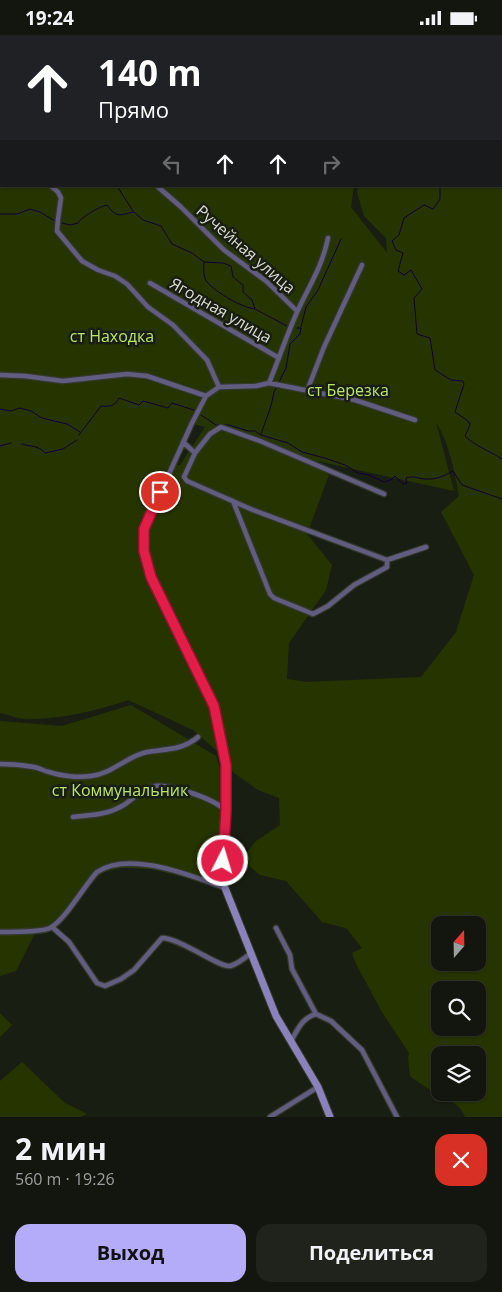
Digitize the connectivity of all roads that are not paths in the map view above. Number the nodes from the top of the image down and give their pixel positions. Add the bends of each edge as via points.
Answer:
1 (52, 187) edge
2 (157, 187) edge
3 (328, 238) dead end
4 (362, 265) dead end
5 (150, 283) dead end
6 (298, 311) junction
7 (279, 358) junction
8 (0, 375) edge
9 (271, 384) junction
10 (219, 387) junction
11 (307, 391) junction
12 (206, 396) junction
13 (415, 420) dead end
14 (183, 442) junction
15 (195, 453) junction
16 (384, 494) dead end
17 (233, 501) junction
18 (426, 547) dead end
19 (387, 560) junction
20 (198, 737) dead end
21 (0, 764) edge
22 (226, 811) junction
23 (74, 817) dead end
24 (225, 888) junction
25 (52, 927) junction
26 (276, 928) dead end
27 (0, 932) edge
28 (251, 953) junction
29 (316, 1014) junction
30 (291, 1041) junction
31 (318, 1087) junction
32 (270, 1117) edge
33 (330, 1117) edge
34 (397, 1117) edge

1 - 10 street via 61,198 58,231 82,261 127,284 148,307 173,325 207,361
2 - 6 street, Ручейная улица via 224,250 266,281
3 - 6 street via 316,277
4 - 11 street
5 - 7 street, Ягодная улица
6 - 7 street
7 - 9 street
8 - 12 street via 63,381 148,376
9 - 10 street
9 - 11 street
10 - 12 street
11 - 13 street via 355,400
12 - 14 street
14 - 15 street
14 - 22 street via 144,529 144,551 151,577 214,706 226,765
15 - 16 street via 210,434 221,427
15 - 17 street via 184,477 186,481
17 - 19 street
17 - 19 street via 270,593 274,598 313,614 387,567
18 - 19 street
20 - 21 street via 181,748 147,752 92,776
22 - 23 street via 201,796 155,786 113,811
22 - 24 street
24 - 25 street via 169,868 115,865 97,872
24 - 28 street
25 - 27 street
25 - 28 street via 69,942 97,983 106,986 134,970 162,938 185,945 223,965 230,966
26 - 29 street via 290,955 292,969
28 - 30 street via 276,1016
29 - 30 street via 308,1016
29 - 34 street via 331,1021 362,1050
30 - 31 street
31 - 32 street
31 - 33 street

